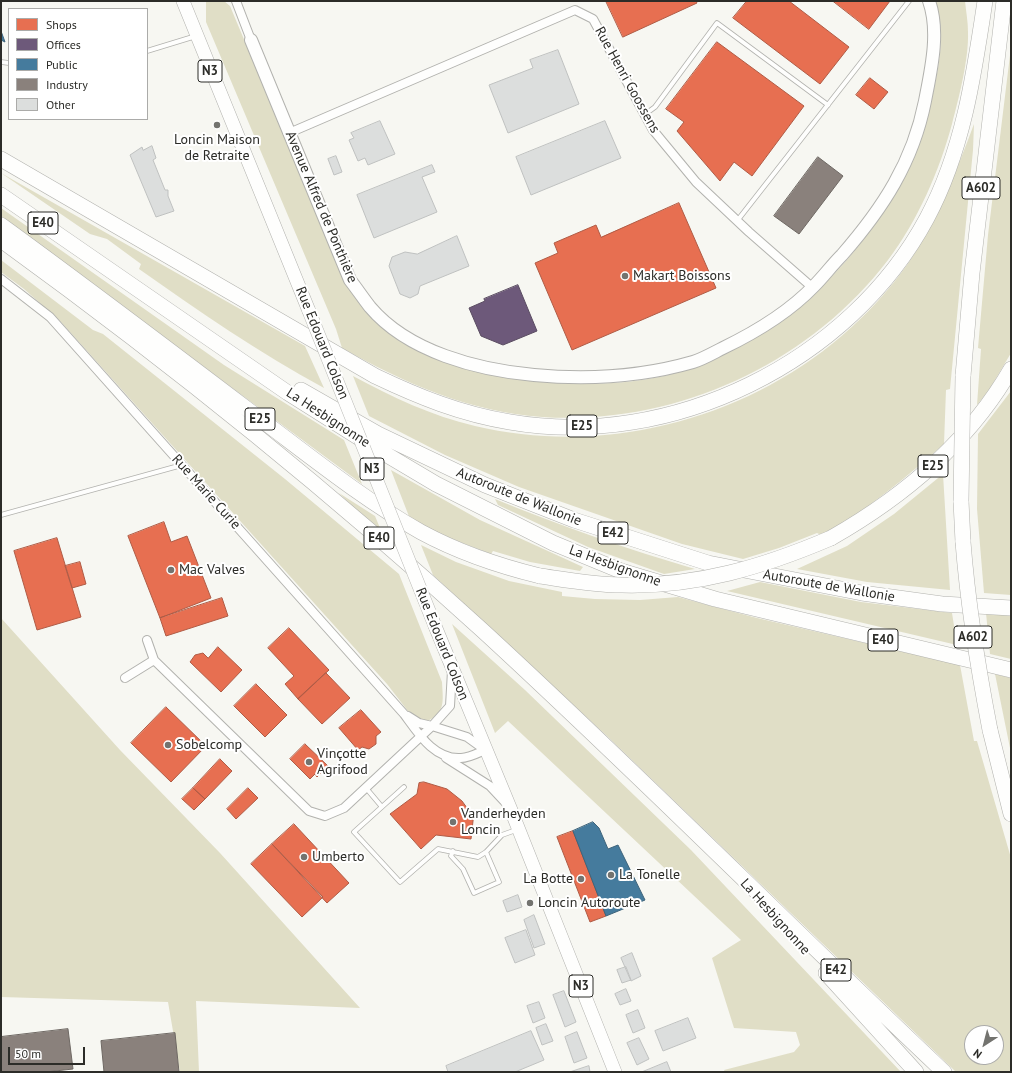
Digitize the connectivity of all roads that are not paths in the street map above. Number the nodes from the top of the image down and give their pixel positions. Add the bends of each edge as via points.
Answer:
1 (183, 1) edge
2 (236, 1) edge
3 (909, 1) edge
4 (929, 1) edge
5 (985, 1) edge
6 (1004, 1) edge
7 (196, 36) junction
8 (251, 40) joint
9 (148, 51) edge
10 (828, 105) junction
11 (644, 115) junction
12 (289, 134) junction
13 (1, 159) edge
14 (1, 195) edge
15 (737, 221) junction
16 (1, 225) edge
17 (1, 240) edge
18 (1, 279) edge
19 (813, 288) junction
20 (1011, 369) edge
21 (257, 370) junction
22 (182, 465) junction
23 (1, 515) edge
24 (1011, 608) edge
25 (148, 640) dead end
26 (154, 660) junction
27 (452, 670) junction
28 (1011, 670) edge
29 (125, 678) dead end
30 (404, 714) junction
31 (432, 726) junction
32 (422, 737) junction
33 (485, 750) junction
34 (440, 755) junction
35 (404, 787) dead end
36 (366, 788) junction
37 (382, 807) junction
38 (511, 810) junction
39 (1011, 814) edge
40 (519, 829) junction
41 (453, 852) junction
42 (486, 852) junction
43 (730, 868) junction
44 (615, 1072) edge
45 (916, 1072) edge
46 (944, 1072) edge

1 - 7 main road, Rue Edouard Colson / N3
2 - 8 street, Avenue Alfred de Ponthière
3 - 10 lane
4 - 19 street, Avenue Alfred de Ponthière via 933,12 934,34 920,126 902,170 883,204
5 - 13 highway, E25 via 968,104 957,143 927,217 889,275 841,324 814,347 784,367 727,396 654,418 602,425 551,426 511,422 467,413 422,398 375,376
6 - 39 highway, A602, bridge via 972,273 963,376 961,501 968,602 978,668
7 - 9 lane
7 - 27 main road, Rue Edouard Colson / N3, bridge via 310,311
8 - 12 street, Avenue Alfred de Ponthière
10 - 11 lane via 718,23 655,107
10 - 15 lane
11 - 12 street, Rue Henri Goossens via 593,19 575,10
11 - 15 street, Rue Henri Goossens via 652,130 696,182
12 - 19 street, Avenue Alfred de Ponthière via 350,280 371,308 396,330 432,351 467,364 509,373 555,377 611,377 654,372 695,361 739,340 777,316
14 - 21 highway, E40
15 - 19 street, Rue Henri Goossens
16 - 20 highway, E25, bridge via 361,493 422,532 468,554 519,571 580,582 662,584 739,572 780,559 831,538 895,498 930,469 962,436
17 - 43 highway, E40 via 182,377 356,518 483,631
18 - 22 street, Rue Marie Curie via 50,317
21 - 24 highway, Autoroute de Wallonie / E42 via 294,386 378,434 472,479 574,520 638,542 708,564 862,593 942,604
21 - 28 highway, La Hesbignonne / E40 via 288,393 436,484 553,543 607,565 715,599
22 - 23 lane
22 - 30 street, Rue Marie Curie
25 - 26 street
26 - 29 street
26 - 36 street via 309,811 325,816 344,808
27 - 31 street via 450,706
27 - 33 main road, Rue Edouard Colson / N3
30 - 31 street via 419,723
30 - 32 street, Rue Marie Curie
31 - 32 street
31 - 33 street via 467,737
32 - 34 street, Rue Marie Curie
32 - 36 street
33 - 34 street via 461,758
33 - 38 main road, Rue Edouard Colson / N3
34 - 38 street, Rue Marie Curie via 490,786
35 - 37 lane
36 - 37 lane
37 - 41 lane via 354,832 400,882 438,848
38 - 40 main road, N3
40 - 42 lane via 502,835
40 - 44 main road, N3
41 - 42 lane via 478,857
41 - 42 lane via 451,856 463,869 474,893 499,882
43 - 45 highway, La Hesbignonne / E40
43 - 46 highway, E42

